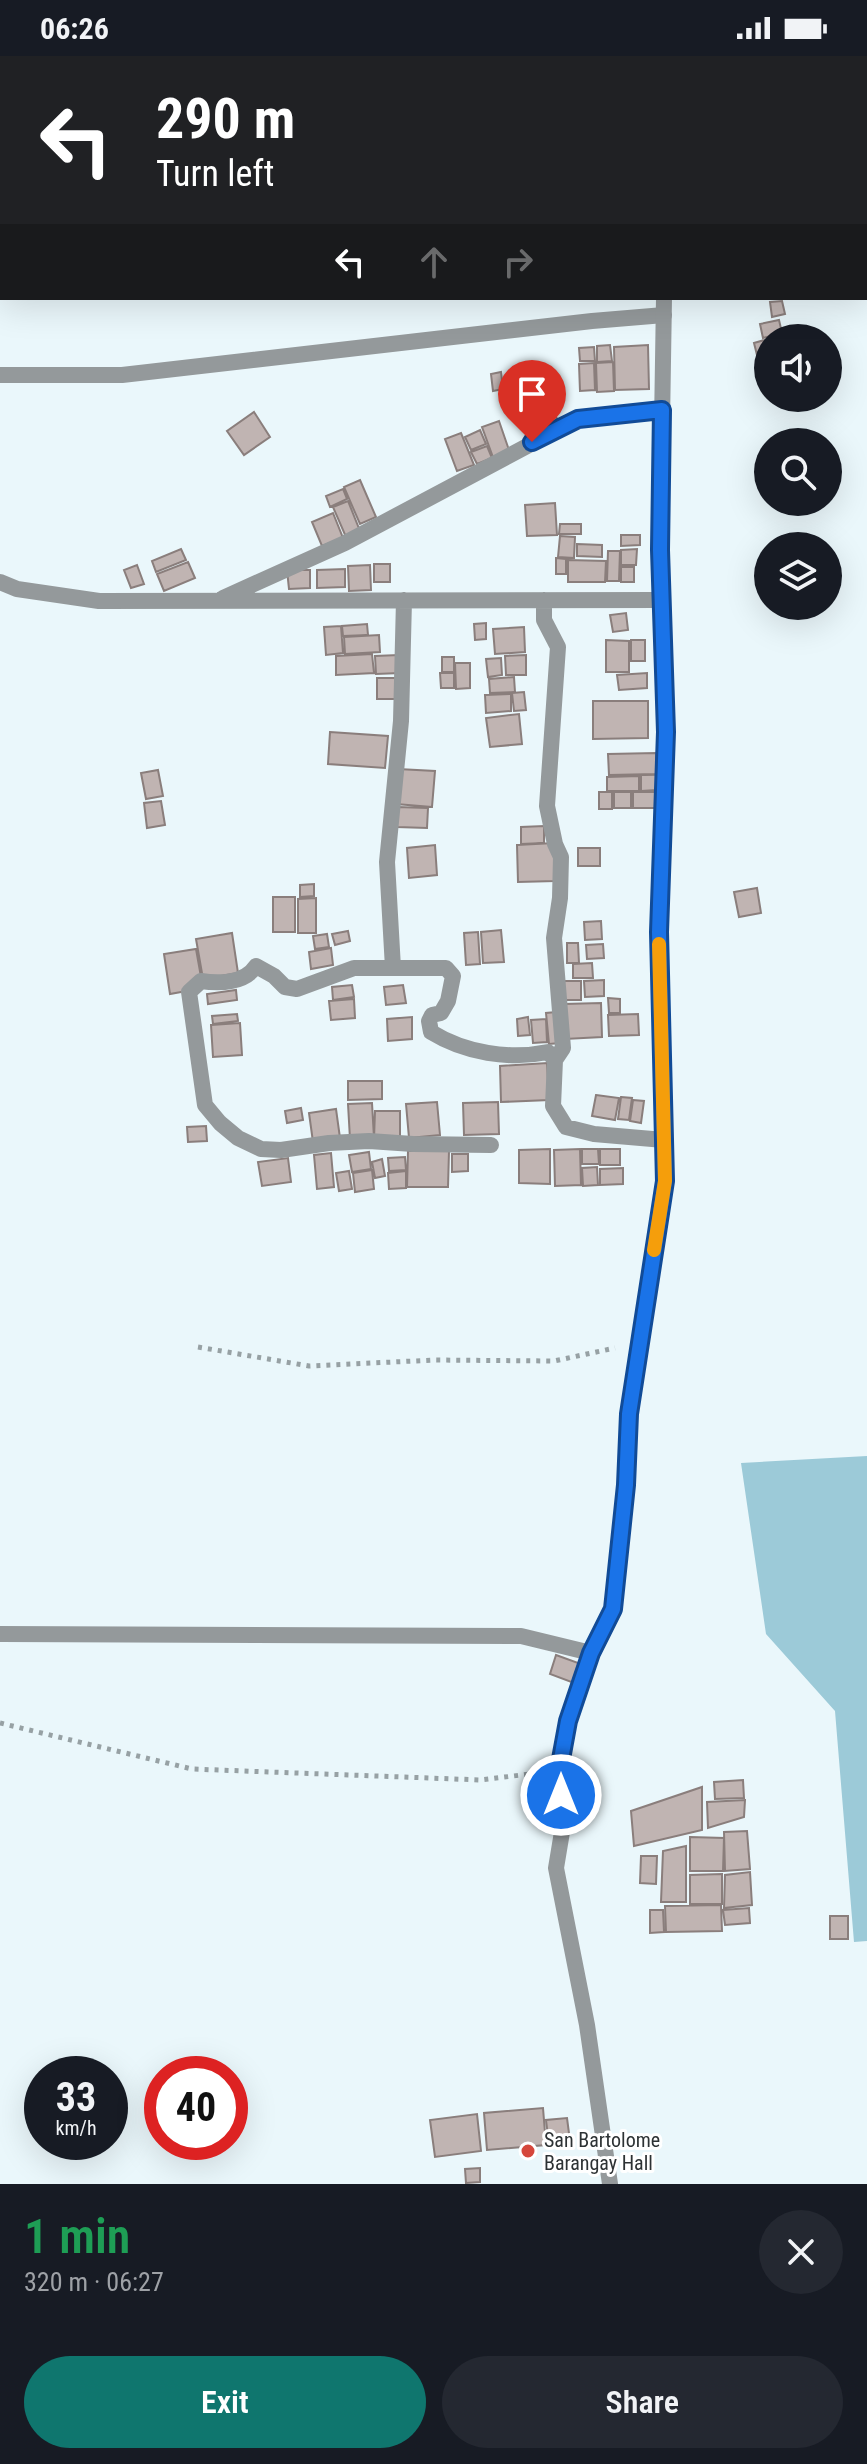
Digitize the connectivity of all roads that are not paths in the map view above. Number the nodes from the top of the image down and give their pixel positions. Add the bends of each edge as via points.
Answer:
1 (664, 300) edge
2 (664, 315) junction
3 (0, 375) edge
4 (662, 410) junction
5 (0, 582) edge
6 (404, 600) junction
7 (544, 600) junction
8 (662, 600) junction
9 (218, 601) junction
10 (393, 968) junction
11 (555, 1060) junction
12 (664, 1140) junction
13 (491, 1145) dead end
14 (0, 1634) edge
15 (591, 1653) junction
16 (610, 2184) edge

1 - 2 street
2 - 3 street via 122,375
2 - 4 street
4 - 8 street
4 - 9 street via 578,419 345,543
5 - 9 street via 99,601
6 - 7 street
6 - 9 street
6 - 10 street via 401,721 387,862
7 - 8 street
7 - 11 street via 544,620 558,647 547,806 561,857 554,938 563,1048
8 - 12 street via 666,732 659,932
10 - 11 street via 446,968 453,976 448,1001 429,1021 431,1032 449,1043 484,1053 548,1052
10 - 13 street via 354,968 297,989 285,987 256,966 238,979 201,981 189,992 205,1105 238,1138 261,1149 369,1141
11 - 12 street via 553,1106 566,1127
12 - 15 street via 665,1181 629,1414 613,1609
14 - 15 street via 521,1636
15 - 16 street via 568,1721 559,1770 564,1820 556,1868 587,2025

